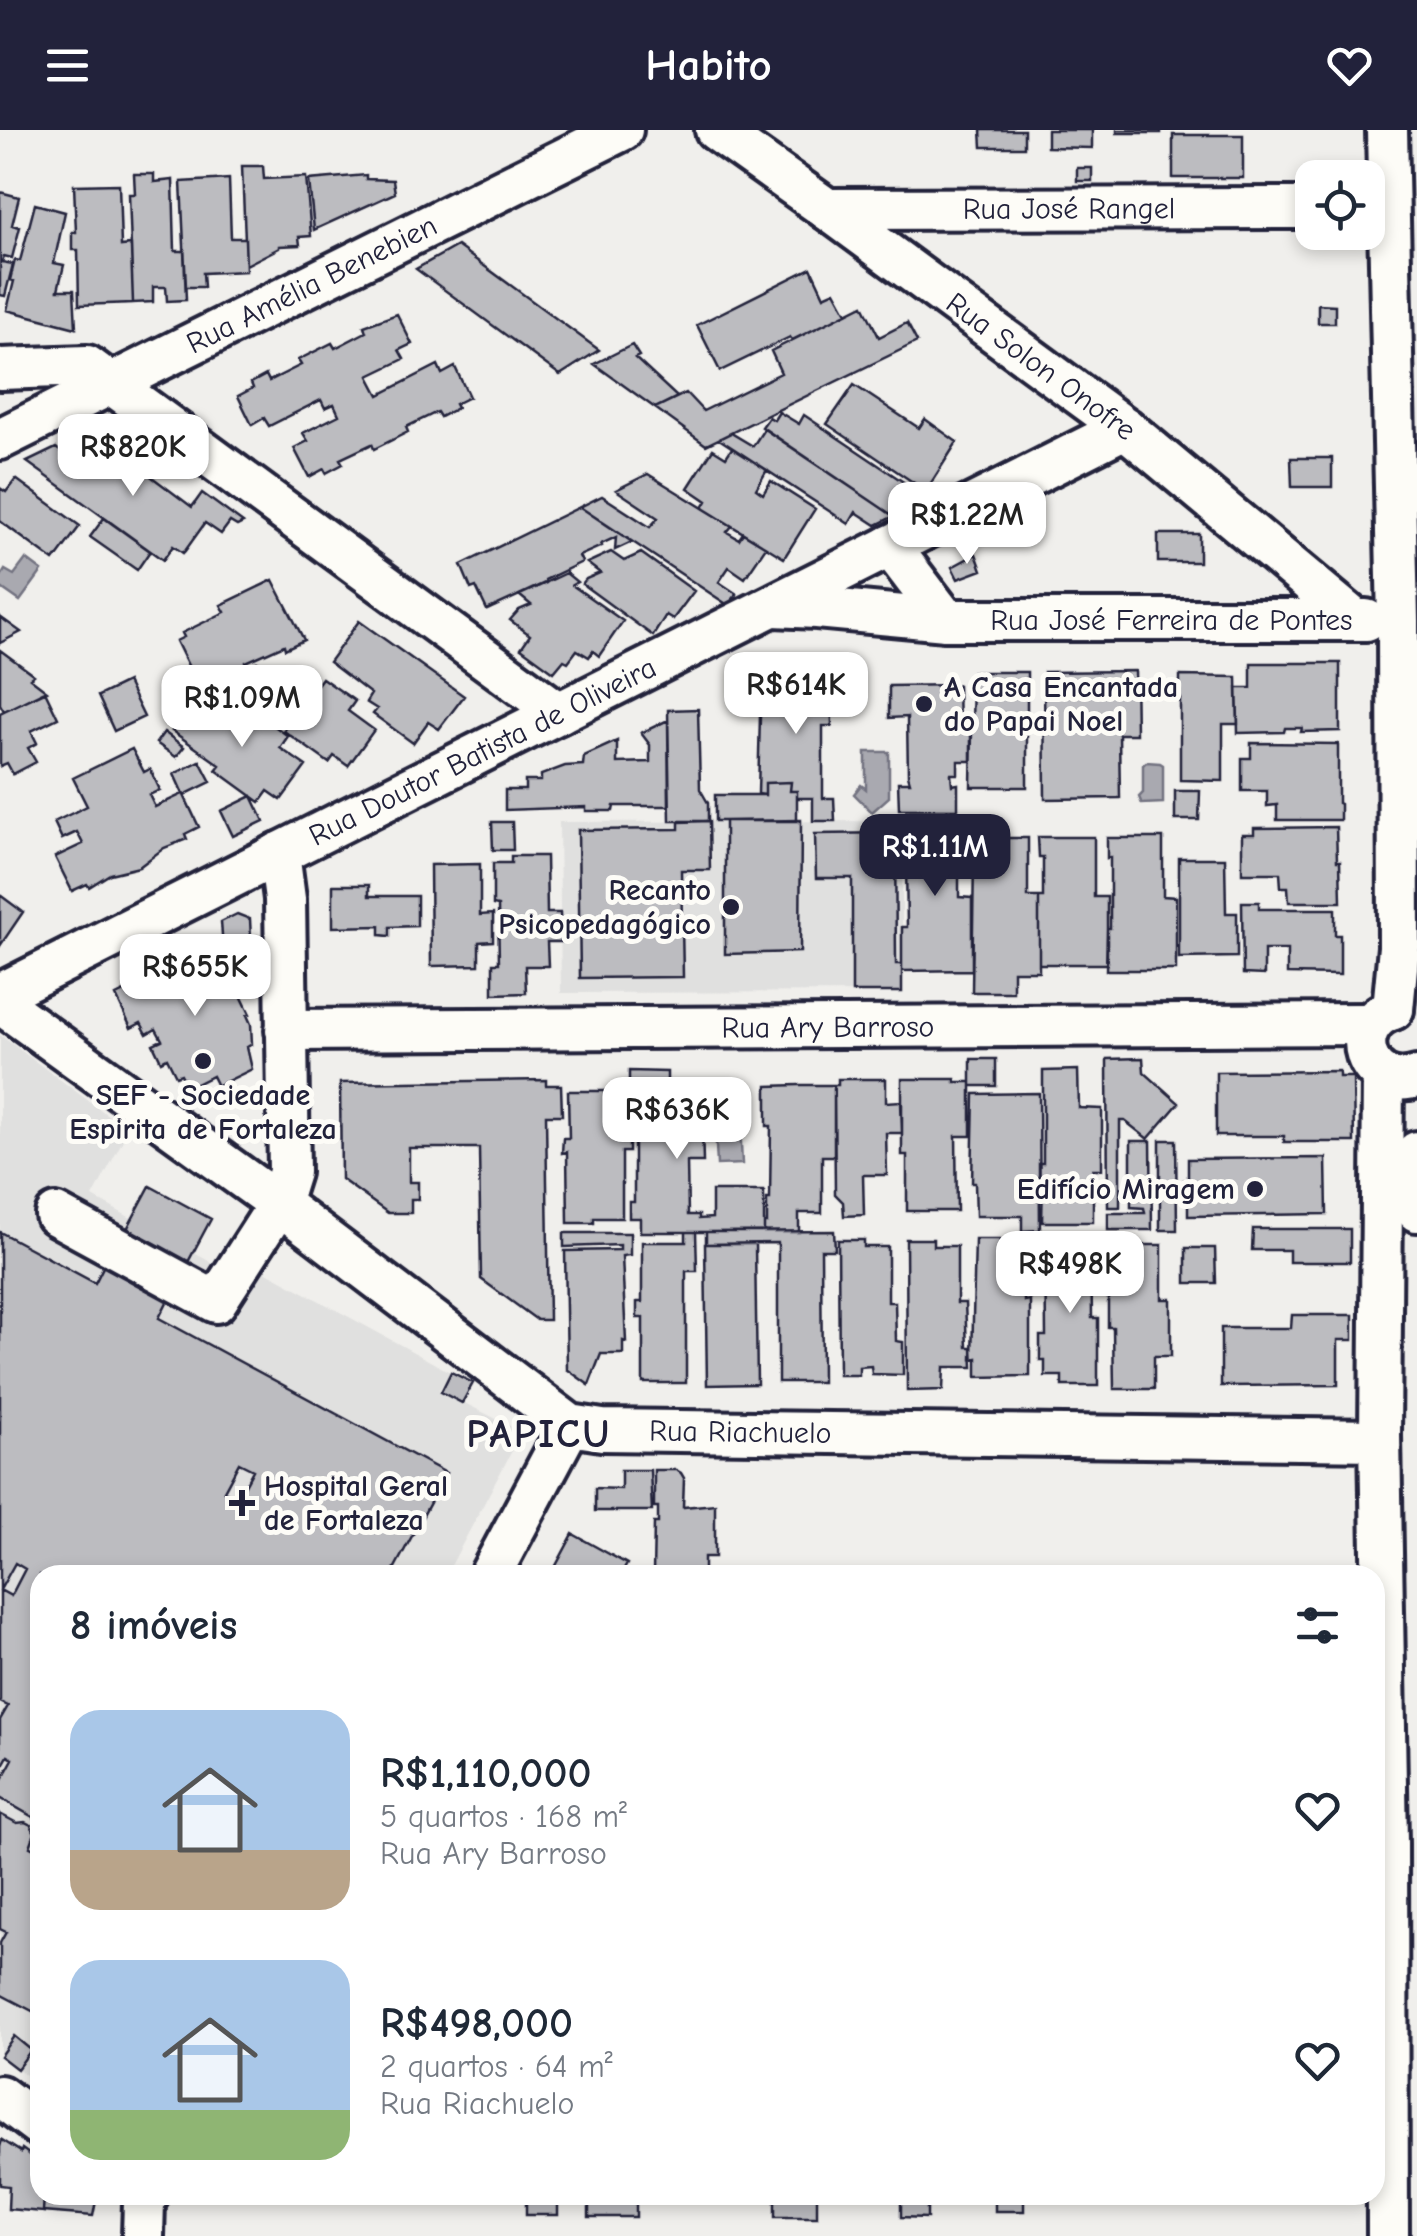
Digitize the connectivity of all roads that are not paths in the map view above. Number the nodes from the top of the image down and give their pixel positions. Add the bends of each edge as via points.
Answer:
1 (622, 130) edge
2 (716, 130) edge
3 (1387, 130) edge
4 (1391, 207) edge
5 (1295, 208) edge
6 (828, 209) junction
7 (0, 368) edge
8 (110, 384) junction
9 (1125, 428) junction
10 (0, 439) edge
11 (890, 546) junction
12 (770, 606) junction
13 (946, 620) junction
14 (1354, 620) junction
15 (1398, 621) junction
16 (559, 713) junction
17 (279, 853) junction
18 (0, 994) edge
19 (0, 1003) edge
20 (1399, 1014) edge
21 (286, 1030) junction
22 (1400, 1076) edge
23 (1417, 1152) edge
24 (1417, 1182) edge
25 (280, 1204) junction
26 (1417, 1211) edge
27 (56, 1215) dead end
28 (570, 1425) junction
29 (1380, 1440) junction
30 (495, 1565) edge
31 (1380, 1565) edge
32 (1385, 2068) edge
33 (0, 2096) edge
34 (30, 2118) edge
35 (1388, 2236) edge

1 - 8 street, Rua Amélia Benebien
2 - 6 street, Rua Solon Onofre
3 - 4 street
4 - 15 street
5 - 6 street, Rua José Rangel
6 - 9 street, Rua Solon Onofre
7 - 8 street via 87,366
8 - 10 street, Rua Amélia Benebien
8 - 16 street
9 - 11 street, Rua Doutor Batista de Oliveira
9 - 14 street, Rua Solon Onofre
11 - 12 street, Rua Doutor Batista de Oliveira
11 - 13 street
12 - 13 street, Rua José Ferreira de Pontes
12 - 16 street, Rua Doutor Batista de Oliveira
13 - 14 street, Rua José Ferreira de Pontes
14 - 15 street, Rua José Ferreira de Pontes
15 - 20 street
16 - 17 street, Rua Doutor Batista de Oliveira
17 - 18 street, Rua Doutor Batista de Oliveira
17 - 21 street
19 - 25 street
20 - 21 street, Rua Ary Barroso
20 - 22 street via 1366,1035 1365,1047 1374,1068
21 - 25 street via 289,1172
22 - 29 street
23 - 24 street
24 - 26 street
25 - 27 street via 216,1302
25 - 28 street
28 - 29 street, Rua Riachuelo
28 - 30 street
29 - 31 street
32 - 35 street
33 - 34 street

